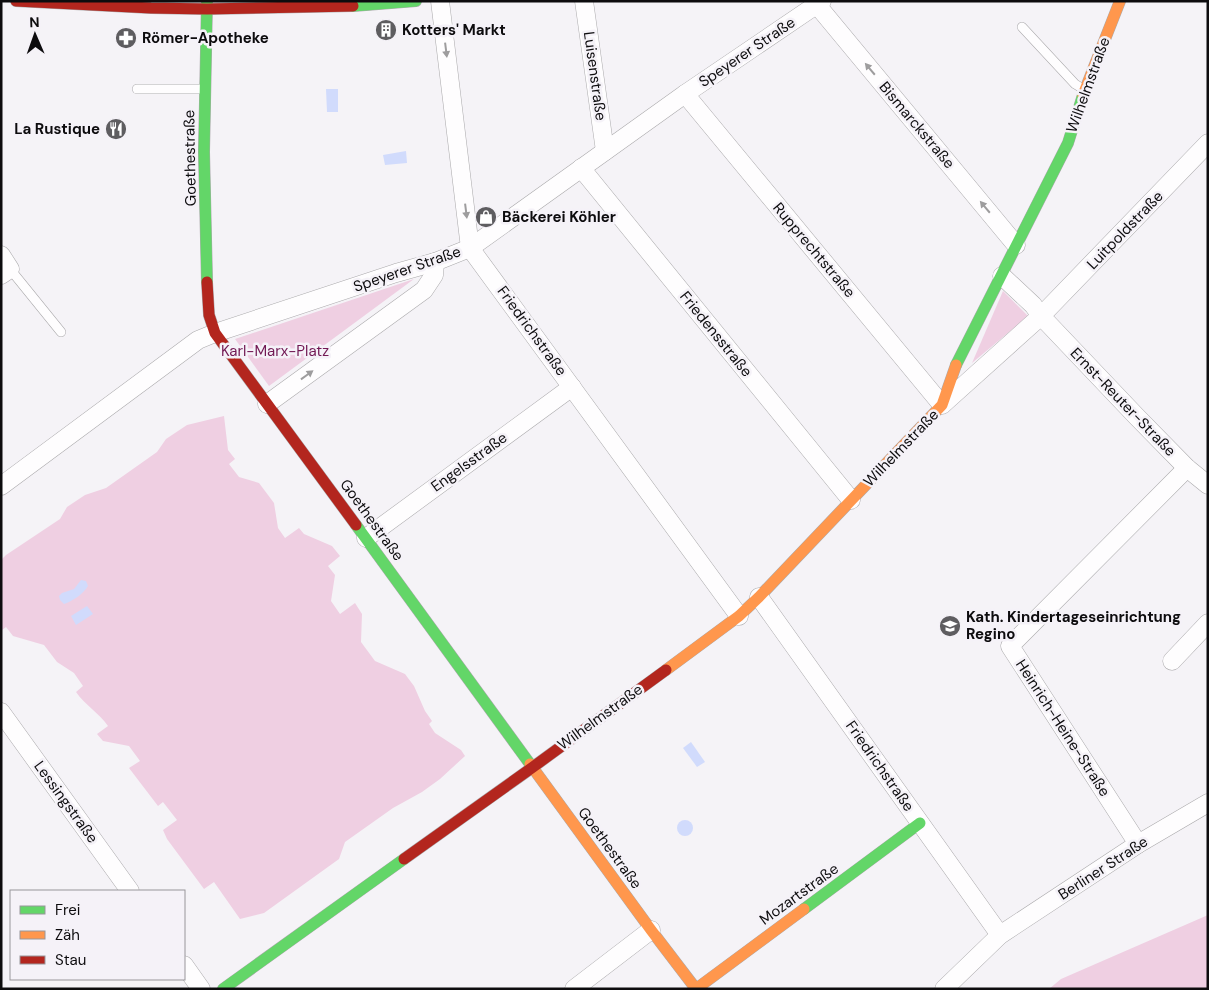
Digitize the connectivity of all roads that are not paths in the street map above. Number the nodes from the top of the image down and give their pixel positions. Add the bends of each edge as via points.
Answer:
1 (16, 1) edge
2 (416, 1) edge
3 (440, 1) edge
4 (584, 1) edge
5 (1120, 1) edge
6 (57, 2) edge
7 (819, 3) edge
8 (207, 5) edge
9 (1022, 27) dead end
10 (137, 88) dead end
11 (204, 88) junction
12 (1085, 90) junction
13 (685, 94) junction
14 (1208, 143) edge
15 (606, 151) junction
16 (581, 168) junction
17 (1016, 245) junction
18 (470, 248) junction
19 (434, 262) junction
20 (4, 266) edge
21 (1002, 276) junction
22 (1041, 316) junction
23 (61, 332) dead end
24 (215, 333) junction
25 (572, 387) junction
26 (267, 404) junction
27 (942, 405) junction
28 (1187, 468) junction
29 (1208, 485) edge
30 (1, 486) edge
31 (851, 500) junction
32 (366, 538) junction
33 (760, 597) junction
34 (739, 616) junction
35 (1208, 624) edge
36 (1172, 661) dead end
37 (1, 712) edge
38 (533, 767) junction
39 (1208, 803) edge
40 (920, 823) junction
41 (1138, 844) junction
42 (129, 890) edge
43 (651, 930) junction
44 (1000, 935) junction
45 (185, 966) edge
46 (201, 989) edge
47 (223, 989) edge
48 (574, 989) edge
49 (696, 989) edge
50 (944, 989) edge

1 - 6 street
2 - 8 street via 364,6
3 -> 18 street, Friedrichstraße
4 - 15 street, Luisenstraße
5 - 12 street, Wilhelmstraße
6 - 8 street via 151,8
7 - 13 street, Speyerer Straße
17 -> 7 street, Bismarckstraße
8 - 11 street, Goethestraße
9 - 12 lane via 1075,84
10 - 11 lane
11 - 24 street, Goethestraße via 207,281 209,315
12 - 17 street, Wilhelmstraße via 1068,143
13 - 15 street, Speyerer Straße
13 - 27 street, Rupprechtstraße
14 - 22 street, Luitpoldstraße
15 - 16 street, Speyerer Straße
16 - 18 street, Speyerer Straße
16 - 31 street, Friedensstraße
17 - 21 street, Wilhelmstraße
18 - 19 street, Speyerer Straße
18 - 25 street, Friedrichstraße
19 - 24 street, Speyerer Straße
26 -> 19 street via 424,290 434,276
20 - 23 lane
21 - 22 street
21 - 27 street, Wilhelmstraße via 954,368
22 - 27 street, Wilhelmstraße
22 - 28 street, Ernst-Reuter-Straße
24 - 26 street, Goethestraße
24 - 30 street, Speyerer Straße via 198,340
25 - 32 street, Engelsstraße
25 - 34 street, Friedrichstraße
26 - 32 street, Goethestraße
27 - 31 street, Wilhelmstraße
28 - 29 street, Ernst-Reuter-Straße
28 - 41 street, Heinrich-Heine-Straße via 1010,646
31 - 33 street, Wilhelmstraße
32 - 38 street, Goethestraße
33 - 34 street, Wilhelmstraße
33 - 40 street, Friedrichstraße
34 - 38 street, Wilhelmstraße
35 - 36 street
37 - 42 street, Lessingstraße
38 - 43 street, Goethestraße
38 - 47 street, Wilhelmstraße
39 - 41 street, Berliner Straße
40 - 44 street, Friedrichstraße
40 - 49 street, Mozartstraße
41 - 44 street, Berliner Straße
43 - 48 street
43 - 49 street, Goethestraße
44 - 50 street, Berliner Straße
45 - 46 street

